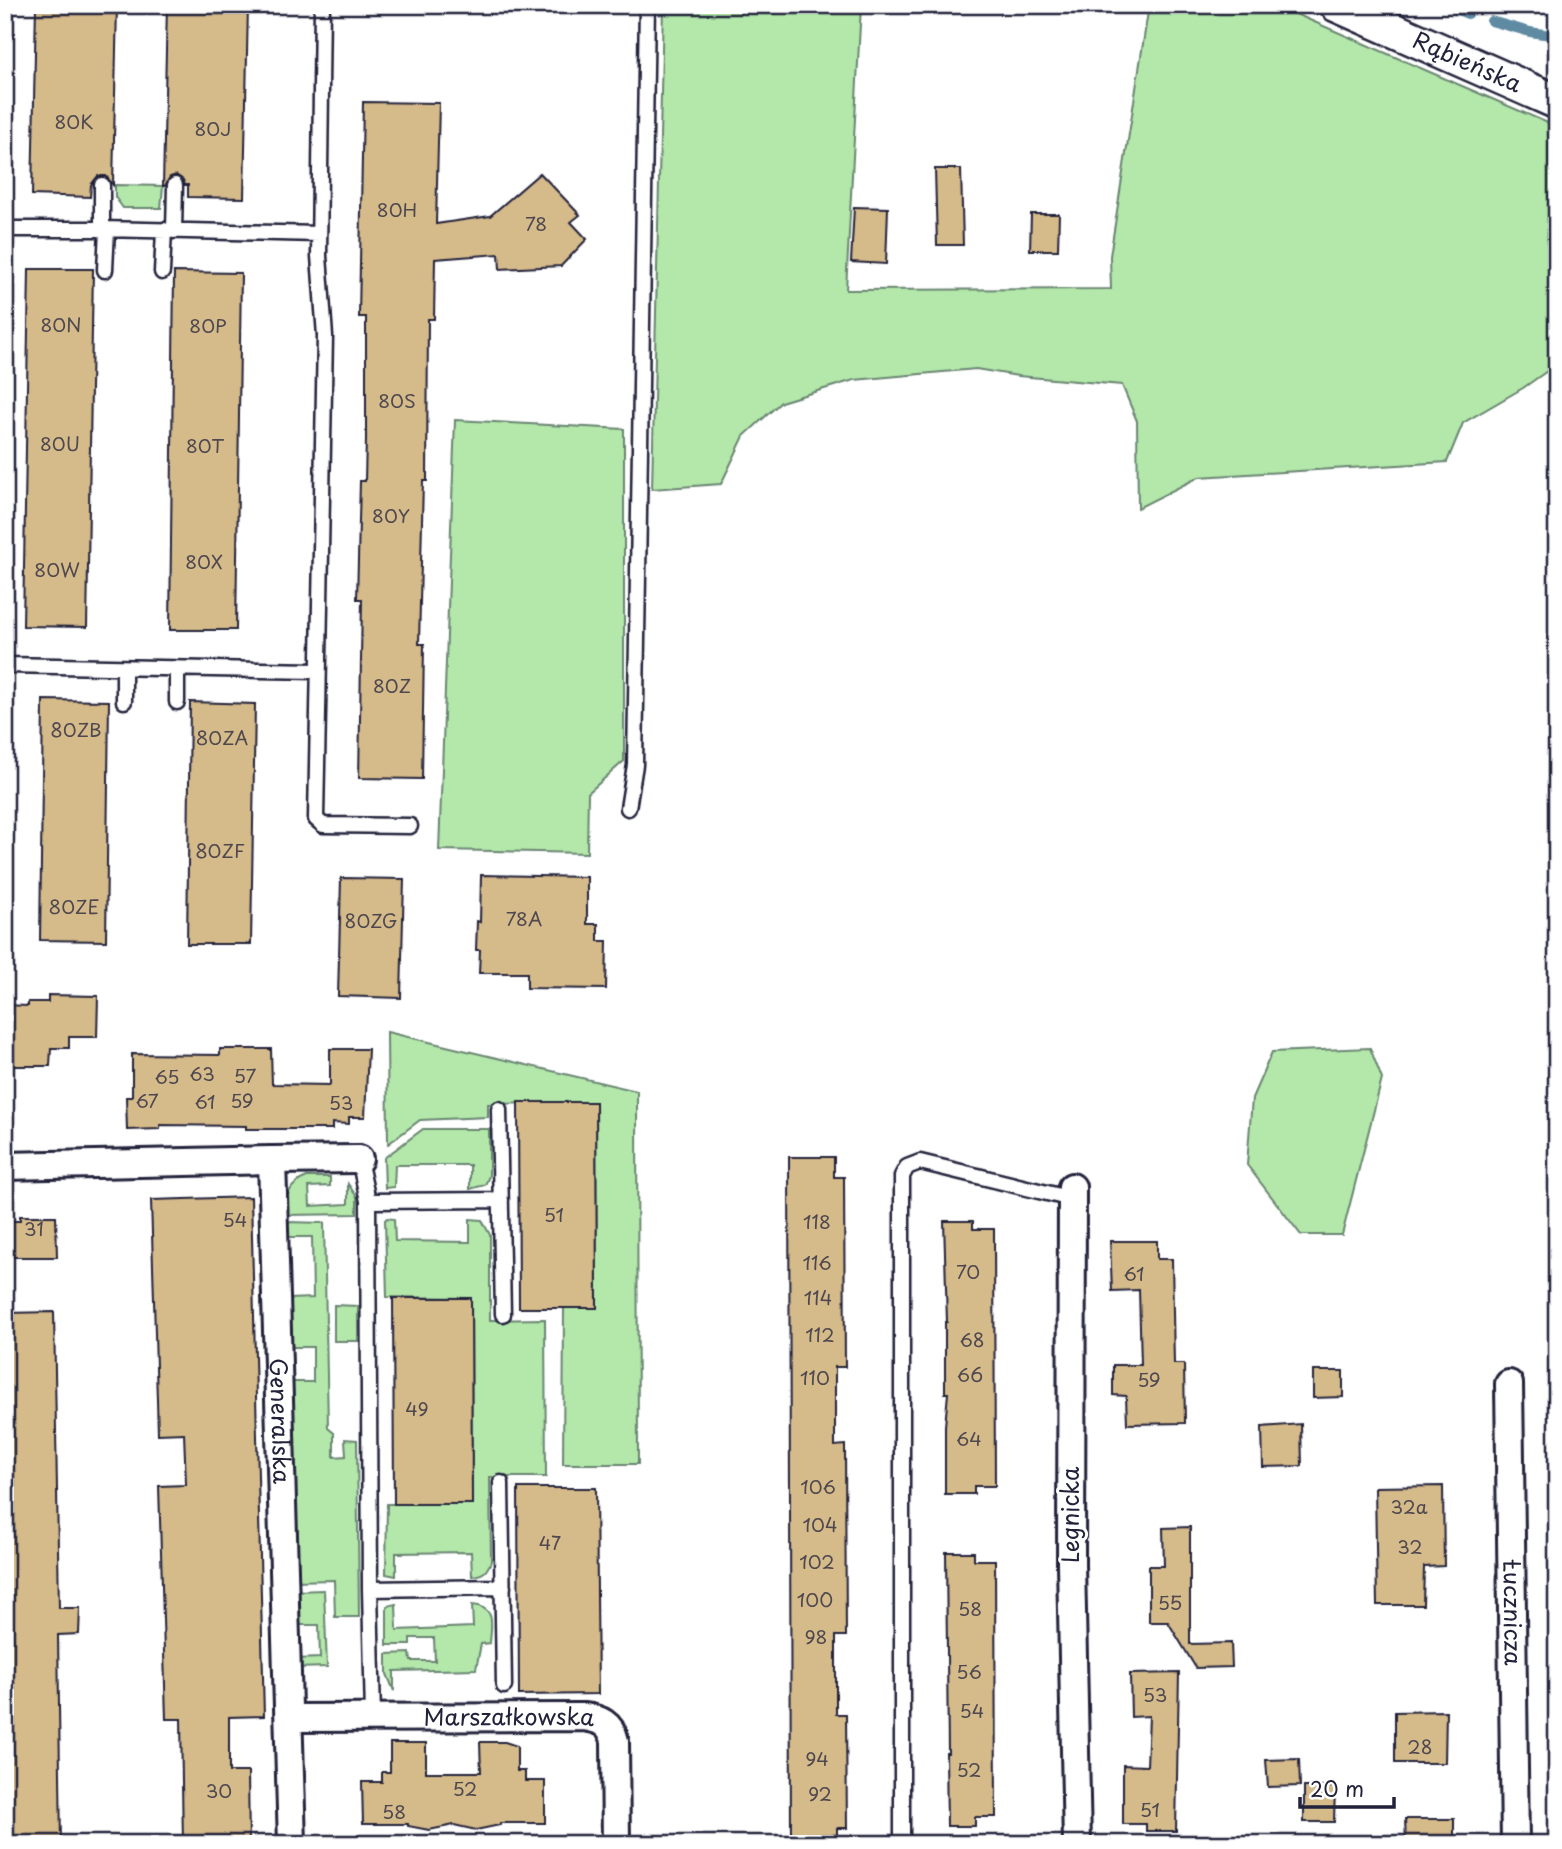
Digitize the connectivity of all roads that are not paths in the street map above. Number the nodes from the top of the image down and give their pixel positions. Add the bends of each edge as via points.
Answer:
1 (321, 5) edge
2 (647, 5) edge
3 (1337, 5) edge
4 (1557, 102) edge
5 (103, 185) dead end
6 (175, 185) dead end
7 (5, 229) edge
8 (104, 229) junction
9 (169, 230) junction
10 (319, 234) junction
11 (105, 270) dead end
12 (162, 272) dead end
13 (5, 665) edge
14 (124, 668) junction
15 (177, 669) junction
16 (317, 671) junction
17 (124, 701) dead end
18 (177, 702) dead end
19 (628, 808) dead end
20 (410, 826) dead end
21 (499, 1109) dead end
22 (359, 1159) joint
23 (272, 1160) junction
24 (5, 1166) edge
25 (1072, 1193) joint
26 (501, 1200) junction
27 (368, 1201) junction
28 (503, 1314) dead end
29 (1509, 1384) dead end
30 (502, 1483) dead end
31 (503, 1587) junction
32 (370, 1588) junction
33 (505, 1686) dead end
34 (289, 1718) junction
35 (373, 1718) junction
36 (292, 1844) edge
37 (616, 1844) edge
38 (902, 1844) edge
39 (1077, 1844) edge
40 (1515, 1844) edge

1 - 10 lane
2 - 19 lane via 635,765
3 - 4 street, Rąbieńska
5 - 8 lane
6 - 9 lane
7 - 8 lane
8 - 9 lane
8 - 11 lane
9 - 10 lane
9 - 12 lane
10 - 16 lane via 325,336
13 - 14 lane
14 - 15 lane
14 - 17 lane
15 - 16 lane
15 - 18 lane
16 - 20 lane via 316,819 323,825
21 - 26 lane
22 - 23 street
22 - 27 lane
23 - 24 street
23 - 34 street, Generalska
25 - 38 lane via 920,1162 907,1167 902,1176
25 - 39 street, Legnicka via 1071,1564
26 - 27 lane
26 - 28 lane
27 - 32 lane
29 - 40 street, Łucznicza
30 - 31 lane
31 - 32 lane
31 - 33 lane
32 - 35 lane
34 - 35 street, Marszałkowska
34 - 36 street, Generalska
35 - 37 street, Marszałkowska via 584,1717 607,1724 615,1741

